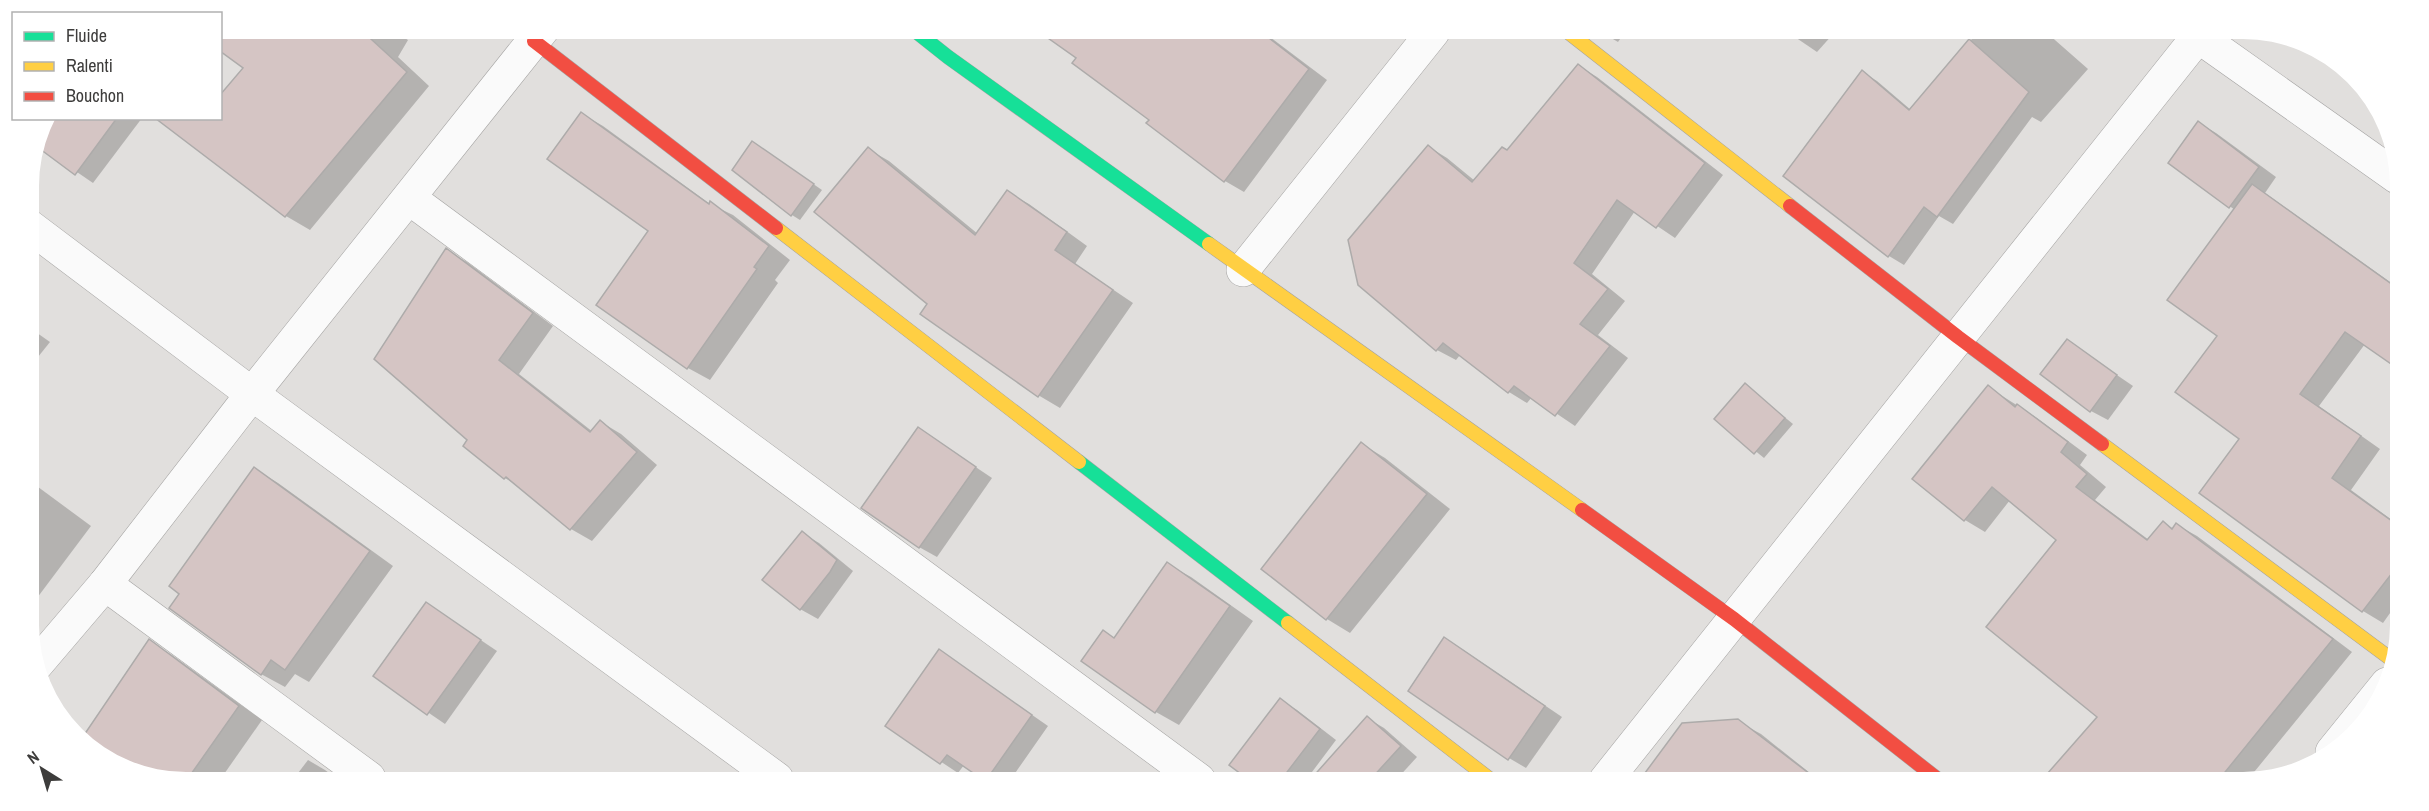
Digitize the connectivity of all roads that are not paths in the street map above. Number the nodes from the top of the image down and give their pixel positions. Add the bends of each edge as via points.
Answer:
1 (536, 39) edge
2 (544, 39) edge
3 (926, 39) edge
4 (1427, 39) edge
5 (1577, 39) edge
6 (2195, 39) edge
7 (2204, 39) edge
8 (2389, 171) edge
9 (409, 198) junction
10 (39, 234) edge
11 (1243, 270) junction
12 (1958, 337) junction
13 (252, 394) junction
14 (105, 584) junction
15 (1734, 619) junction
16 (42, 651) edge
17 (2387, 656) edge
18 (361, 772) edge
19 (767, 772) edge
20 (1188, 772) edge
21 (1481, 772) edge
22 (1612, 772) edge
23 (1929, 772) edge

1 - 9 street
2 - 21 street
3 - 11 street
4 - 11 street
5 - 12 street
6 - 12 street
7 - 8 street
9 - 13 street
9 - 20 street
10 - 13 street
11 - 15 street
12 - 15 street
12 - 17 street
13 - 14 street
13 - 19 street
14 - 16 street
14 - 18 street
15 - 22 street
15 - 23 street

